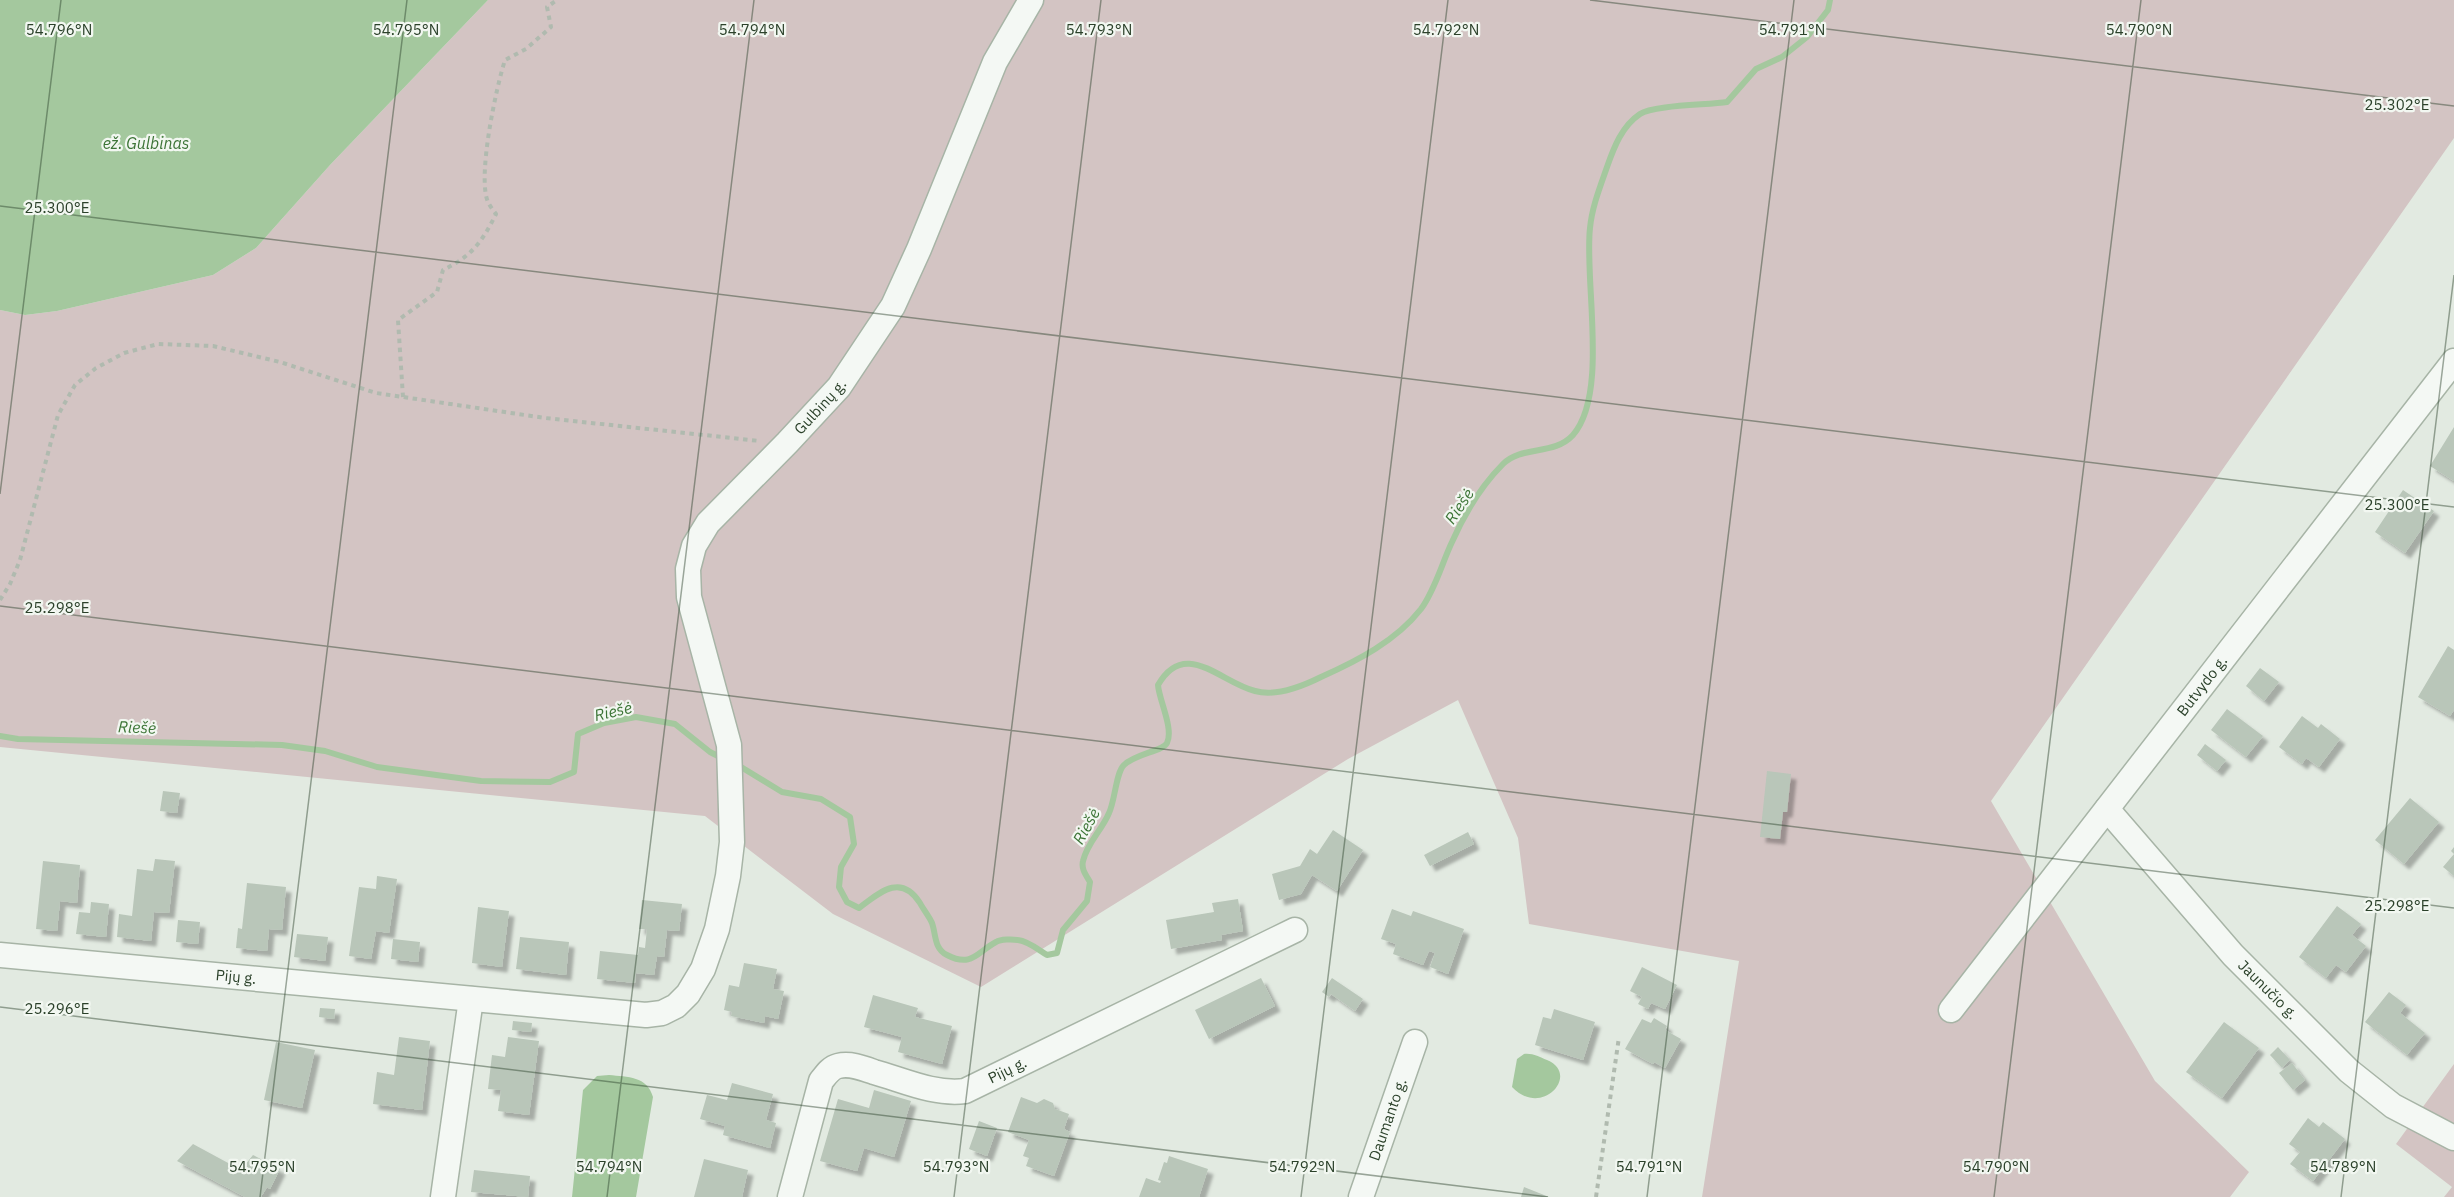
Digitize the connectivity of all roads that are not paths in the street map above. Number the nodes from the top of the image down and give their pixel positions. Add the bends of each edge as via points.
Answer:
1 (1031, 0) edge
2 (2454, 361) edge
3 (2107, 809) junction
4 (732, 811) joint
5 (1295, 930) dead end
6 (0, 955) edge
7 (471, 999) junction
8 (1951, 1010) dead end
9 (1415, 1042) dead end
10 (2454, 1138) edge
11 (443, 1197) edge
12 (790, 1197) edge
13 (1361, 1197) edge

1 - 4 street, Gulbinų g. via 995,62 893,306 839,387 708,523 694,546 688,568 689,597 729,746
2 - 3 street, Butvydo g.
3 - 8 street, Butvydo g.
3 - 10 street, Jaunučio g. via 2233,955 2349,1071 2393,1106
4 - 7 street, Pijų g. via 728,876 717,929 704,969 676,1006 646,1015
5 - 12 street, Pijų g. via 965,1091 937,1090 853,1065 830,1070 821,1082
6 - 7 street, Pijų g.
7 - 11 street
9 - 13 street, Daumanto g.

